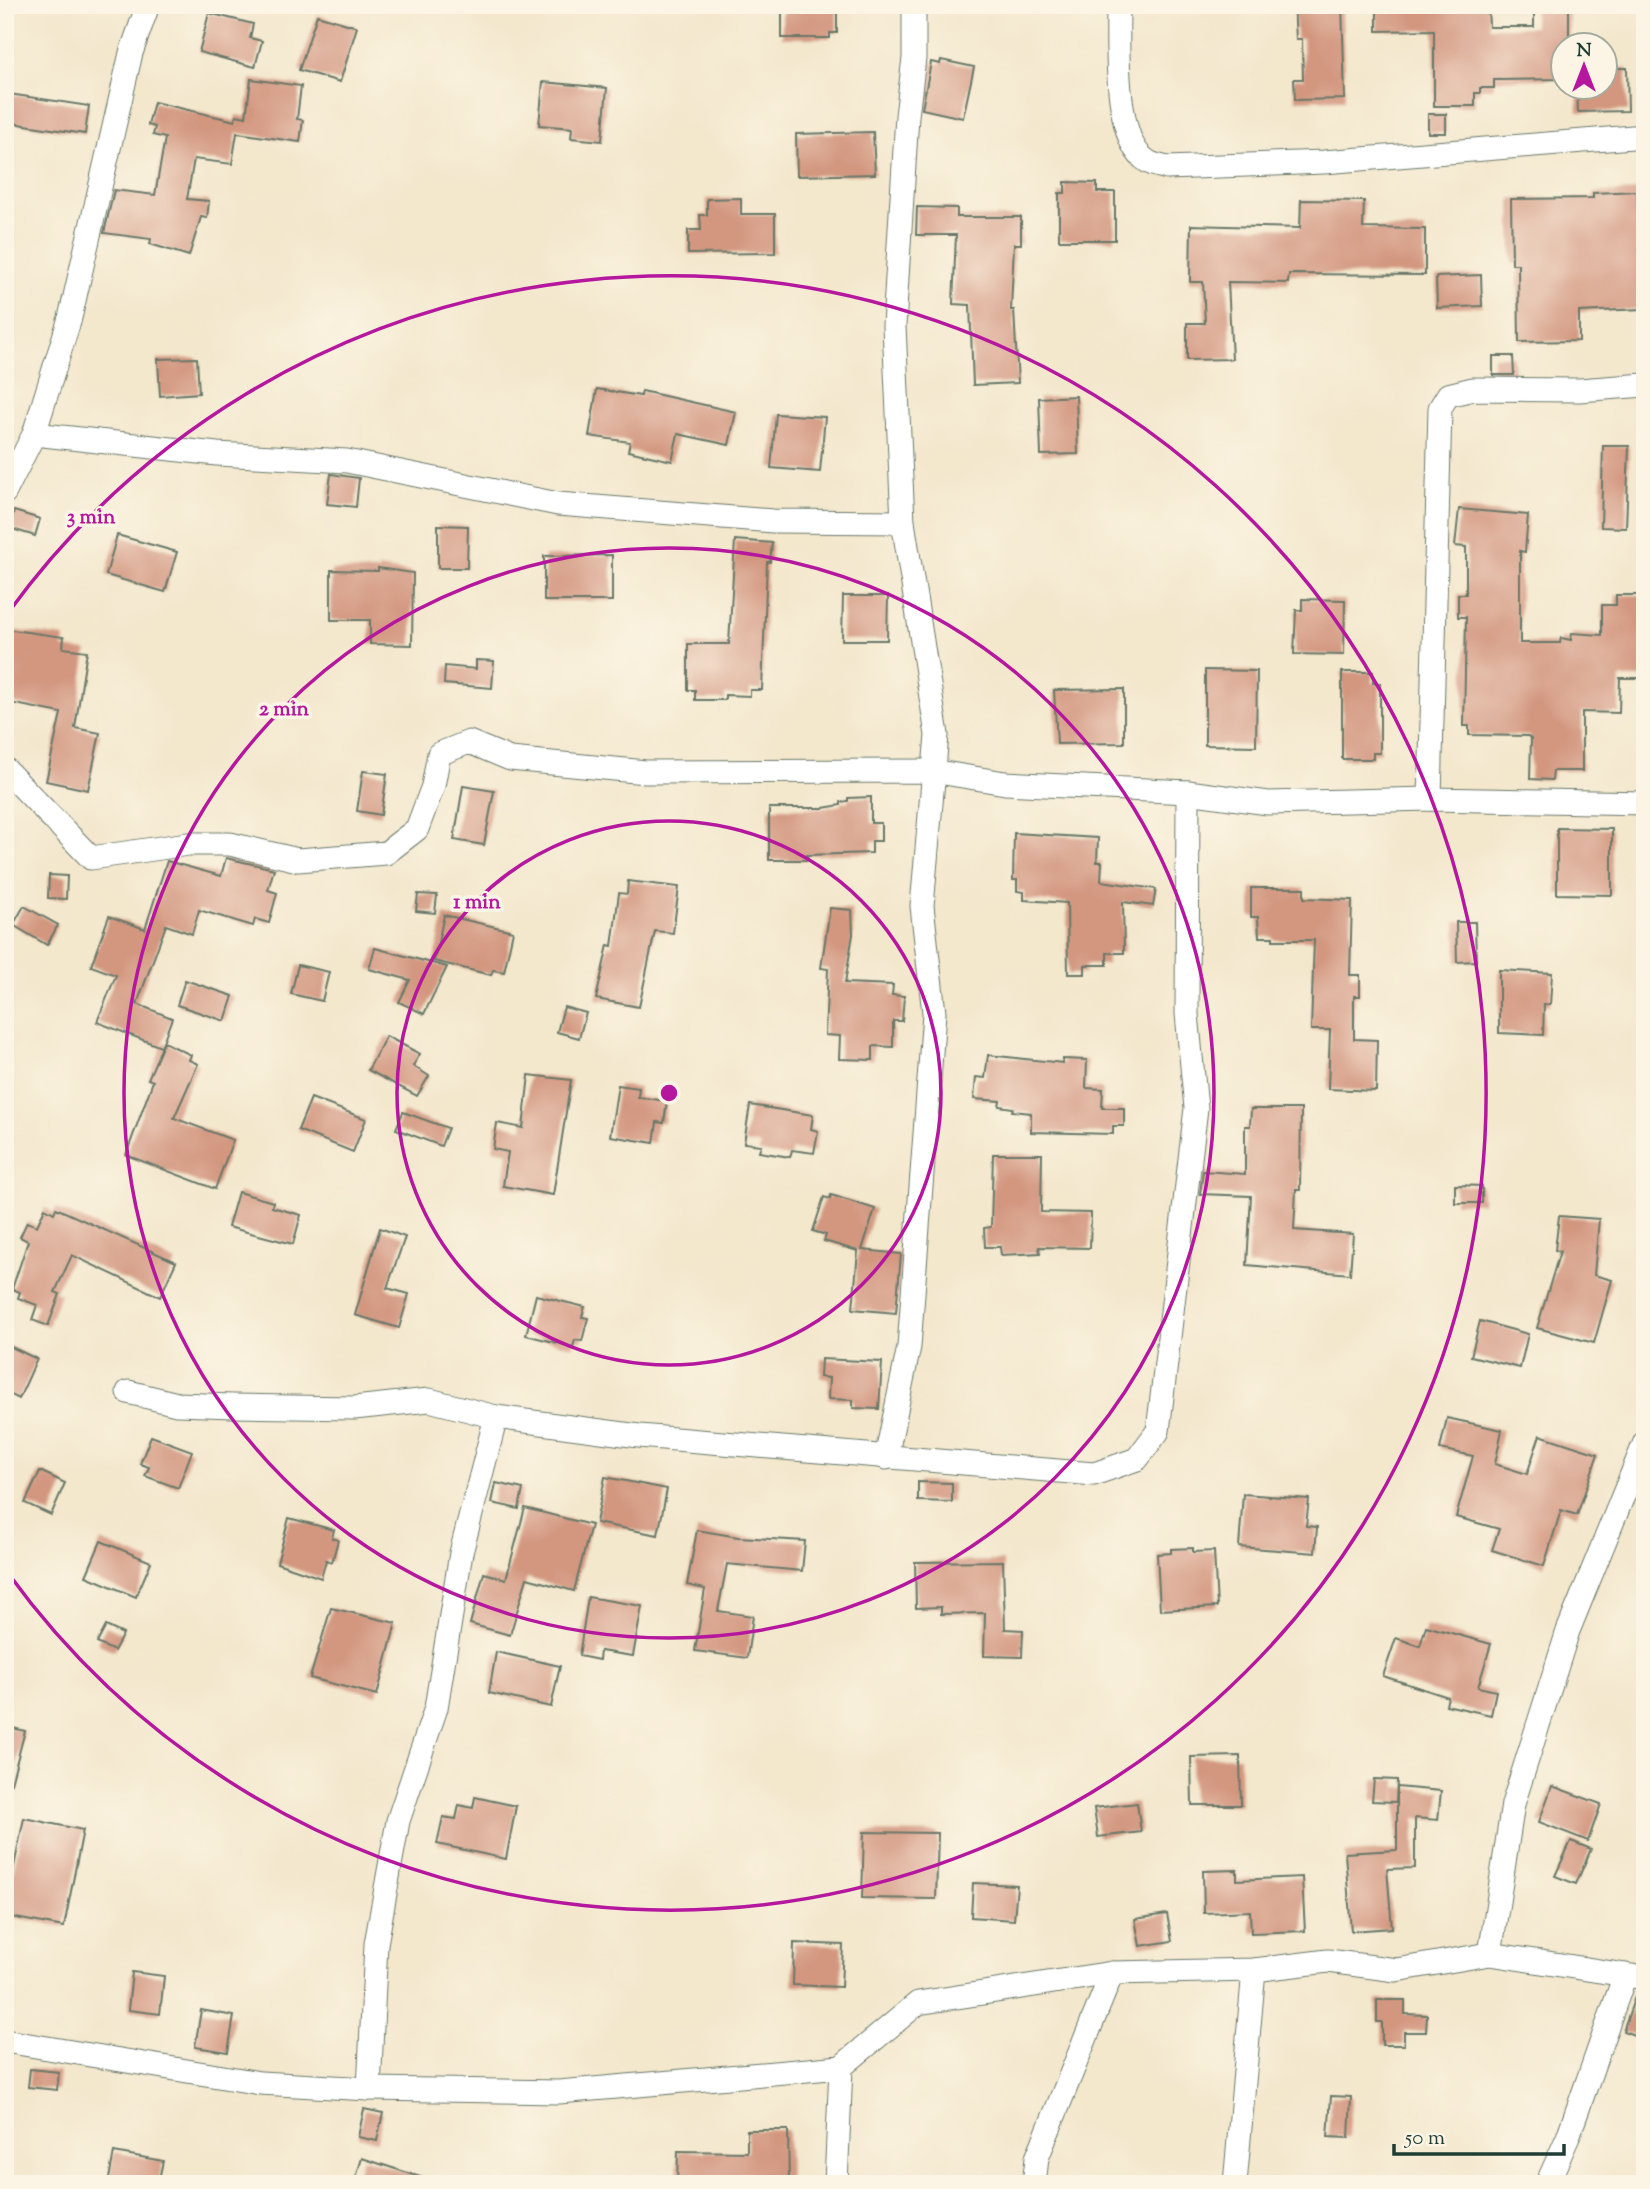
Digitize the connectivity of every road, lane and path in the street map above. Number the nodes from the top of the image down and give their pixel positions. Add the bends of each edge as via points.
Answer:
1 (148, 5) edge
2 (914, 5) edge
3 (1118, 5) edge
4 (1645, 136) edge
5 (1645, 385) edge
6 (34, 434) junction
7 (5, 492) edge
8 (903, 522) junction
9 (5, 769) edge
10 (932, 771) junction
11 (1188, 792) junction
12 (1430, 799) junction
13 (1645, 803) edge
14 (128, 1392) dead end
15 (496, 1418) junction
16 (1645, 1442) edge
17 (886, 1458) junction
18 (1490, 1954) junction
19 (1254, 1970) junction
20 (1112, 1973) junction
21 (1635, 1976) edge
22 (5, 2041) edge
23 (841, 2067) junction
24 (369, 2089) junction
25 (836, 2184) edge
26 (1034, 2184) edge
27 (1235, 2184) edge
28 (1547, 2184) edge

1 - 6 street via 131,53 70,318
2 - 8 street via 915,58 906,116 894,326
3 - 4 street via 1117,75 1128,133 1145,161 1167,168 1324,162
5 - 12 street via 1473,389 1448,395 1440,408
6 - 7 street
6 - 8 street via 217,454 347,461 558,504 773,521
8 - 10 street via 937,735
9 - 10 street via 90,858 188,844 230,844 298,860 386,853 417,829 439,754 469,742 510,759 646,772
10 - 11 street via 1005,783
10 - 17 street via 922,906 934,1013 909,1347
11 - 12 street via 1268,803
11 - 17 street via 1186,1014 1196,1108 1158,1431 1137,1458 1094,1474
12 - 13 street
14 - 15 street via 177,1404 233,1406 354,1408 429,1400
15 - 17 street
15 - 24 street via 461,1553 436,1708 398,1821 376,1944
16 - 18 street via 1568,1631 1513,1804
18 - 19 street via 1395,1970 1328,1961
18 - 21 street
19 - 20 street
19 - 27 street
20 - 23 street via 918,2003
20 - 26 street via 1037,2158
21 - 28 street
22 - 24 street via 260,2083
23 - 24 street via 559,2092
23 - 25 street

